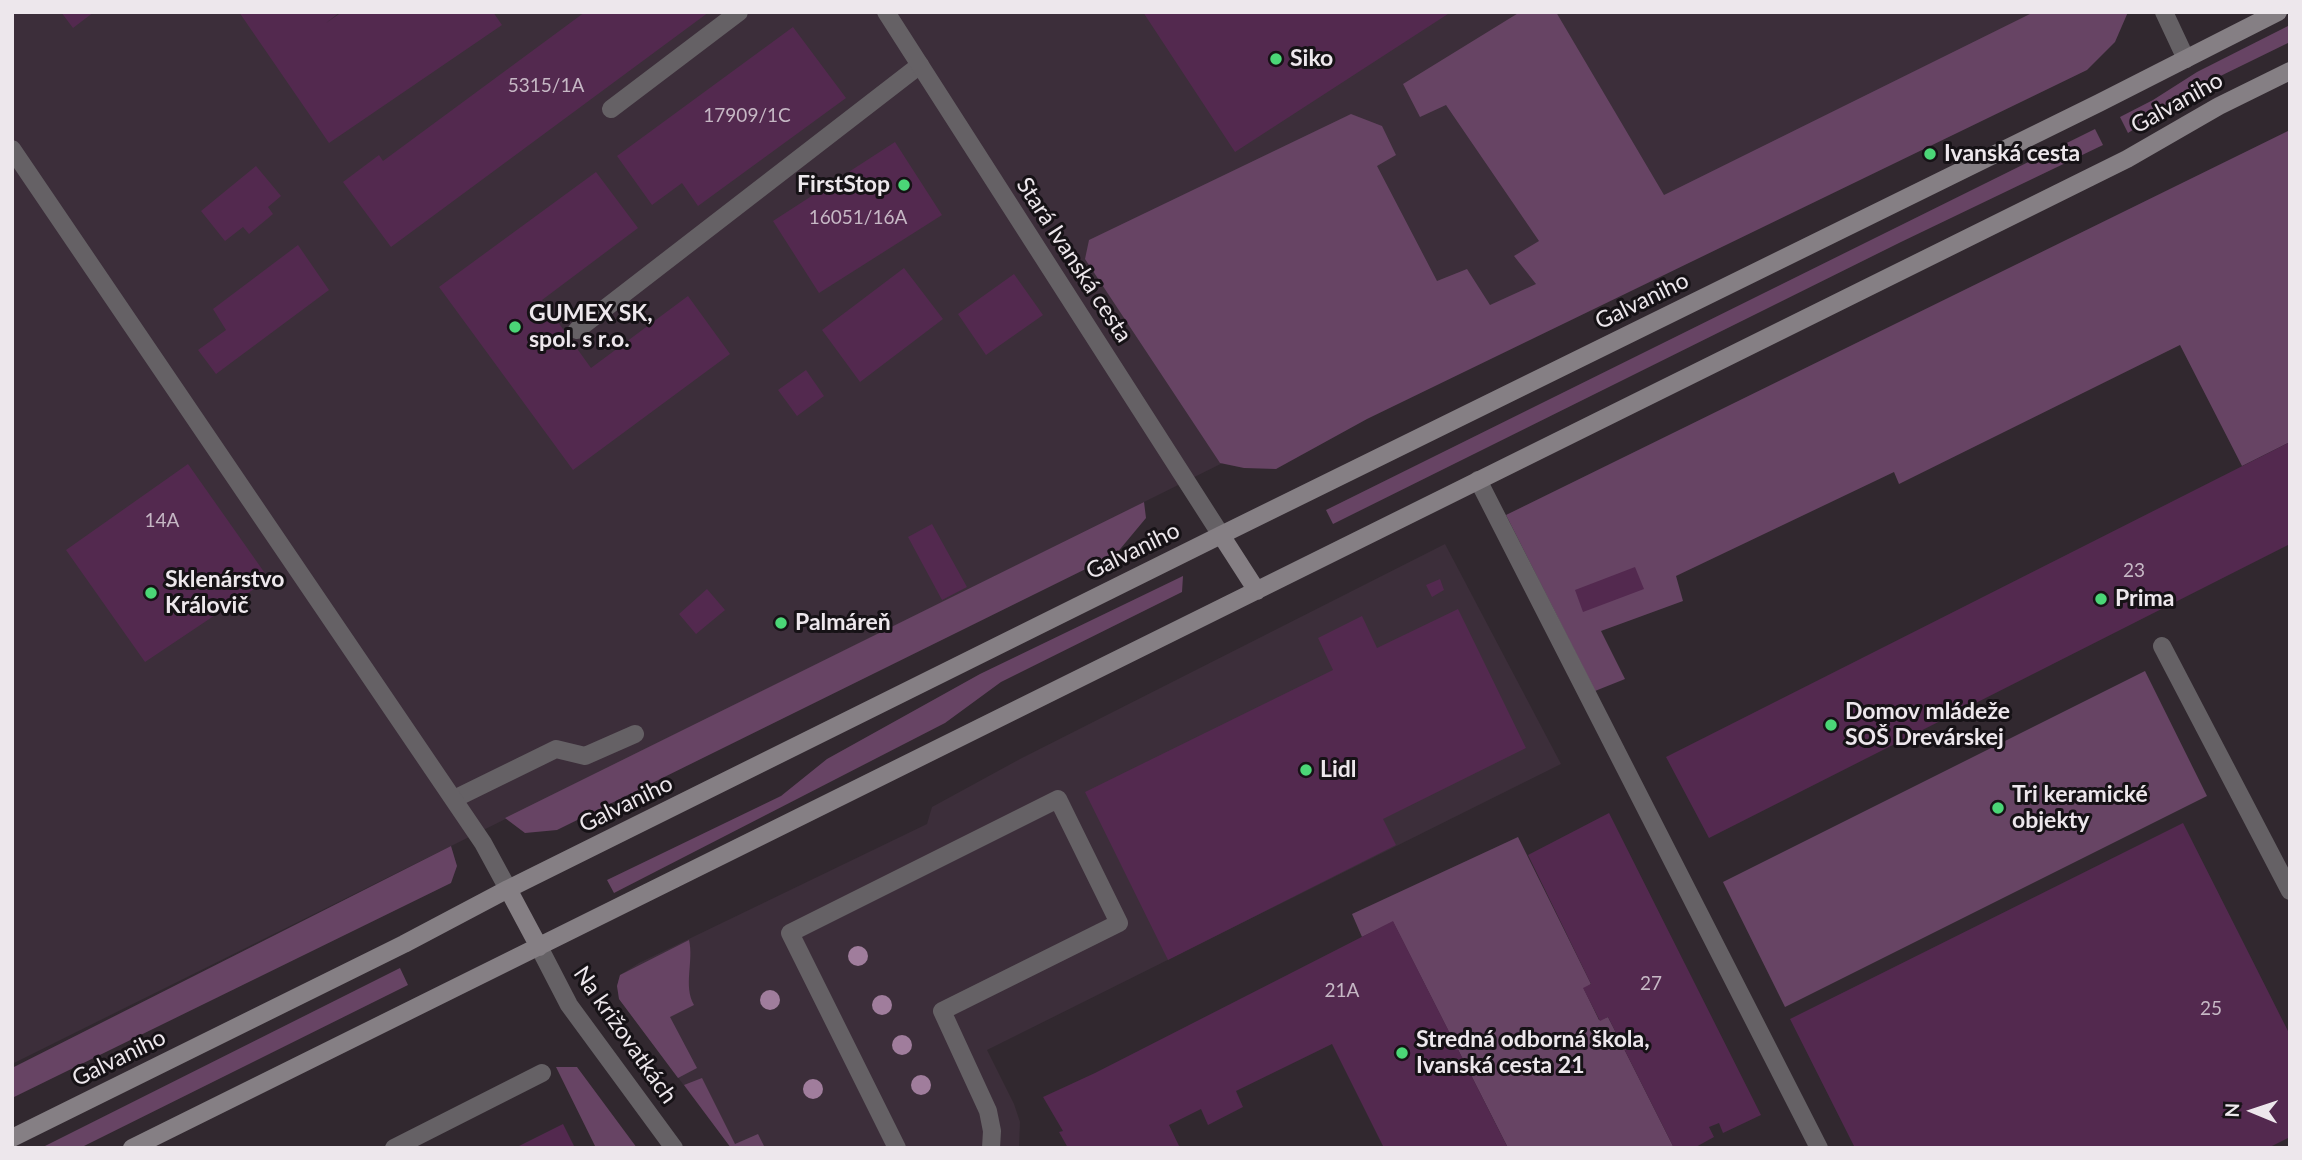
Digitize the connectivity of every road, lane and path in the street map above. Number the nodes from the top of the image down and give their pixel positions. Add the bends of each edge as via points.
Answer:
1 (739, 12) edge
2 (886, 12) edge
3 (2164, 12) edge
4 (2278, 12) edge
5 (2186, 59) junction
6 (920, 65) junction
7 (2290, 71) edge
8 (611, 109) dead end
9 (12, 149) edge
10 (577, 330) dead end
11 (1478, 480) junction
12 (1221, 535) junction
13 (1257, 591) junction
14 (2161, 646) dead end
15 (635, 734) dead end
16 (454, 799) junction
17 (508, 889) junction
18 (2290, 891) edge
19 (539, 947) junction
20 (542, 1073) dead end
21 (12, 1138) edge
22 (132, 1148) edge
23 (394, 1148) edge
24 (674, 1148) edge
25 (897, 1148) edge
26 (991, 1148) edge
27 (1819, 1148) edge

1 - 8 street
2 - 6 street, Stará Ivanská cesta
3 - 5 street
4 - 5 main road, Galvaniho
5 - 12 main road, Galvaniho
6 - 10 street
6 - 12 street, Stará Ivanská cesta
7 - 11 main road, Galvaniho via 2127,159
9 - 16 street
11 - 13 main road, Galvaniho
11 - 27 street
12 - 13 main road
12 - 17 main road, Galvaniho
13 - 19 main road, Galvaniho
14 - 18 street
15 - 16 street via 585,756 556,749
16 - 17 street
17 - 19 main road
17 - 21 main road, Galvaniho
19 - 22 main road, Galvaniho
19 - 24 street, Na križovatkách via 569,1005
20 - 23 street
25 - 26 street via 790,933 1058,799 1119,923 942,1011 988,1111

